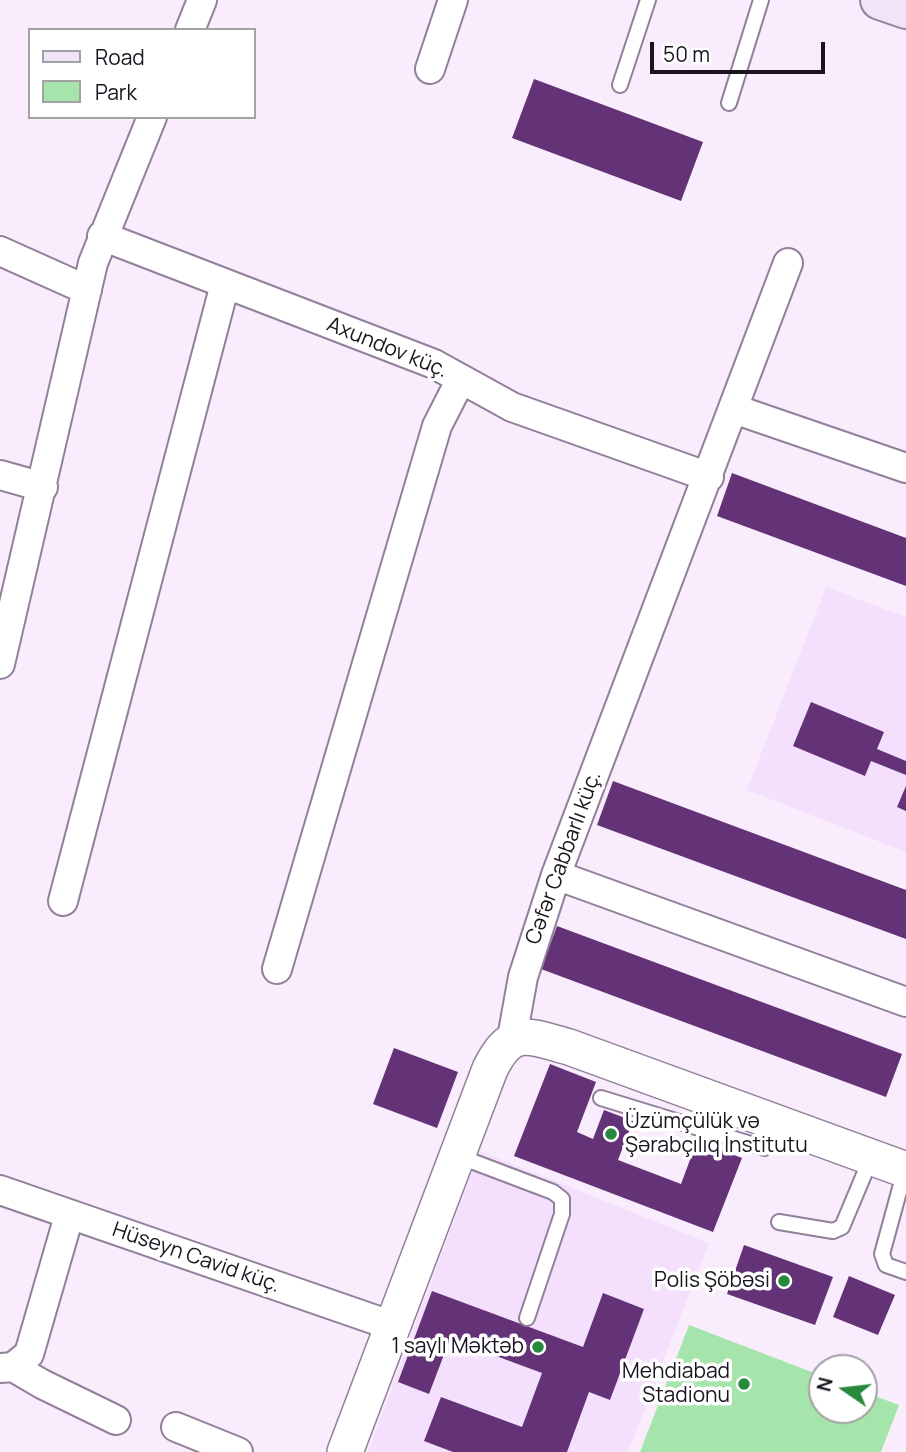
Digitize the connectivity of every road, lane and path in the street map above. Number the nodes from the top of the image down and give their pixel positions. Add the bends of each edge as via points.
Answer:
1 (202, 0) edge
2 (453, 0) edge
3 (648, 0) edge
4 (761, 0) edge
5 (880, 0) edge
6 (906, 9) edge
7 (191, 28) edge
8 (430, 69) dead end
9 (620, 85) dead end
10 (729, 103) dead end
11 (151, 119) edge
12 (102, 236) junction
13 (0, 251) edge
14 (788, 263) dead end
15 (225, 284) junction
16 (87, 290) junction
17 (461, 379) junction
18 (734, 409) junction
19 (906, 468) edge
20 (0, 474) edge
21 (709, 477) junction
22 (43, 487) junction
23 (0, 664) edge
24 (556, 874) junction
25 (64, 901) dead end
26 (277, 969) dead end
27 (906, 1002) edge
28 (512, 1038) junction
29 (601, 1098) dead end
30 (780, 1124) junction
31 (457, 1156) junction
32 (871, 1158) junction
33 (906, 1170) edge
34 (0, 1190) edge
35 (69, 1216) junction
36 (779, 1222) dead end
37 (906, 1272) edge
38 (527, 1318) dead end
39 (393, 1326) junction
40 (6, 1368) edge
41 (116, 1420) dead end
42 (176, 1427) dead end
43 (238, 1452) edge
44 (345, 1452) edge

1 - 7 street
2 - 8 street
3 - 9 lane
4 - 10 lane
5 - 6 main road
11 - 12 street
12 - 15 street, Axundov küç.
12 - 16 street
13 - 16 street
14 - 18 street, Cəfər Cabbarlı küç.
15 - 17 street, Axundov küç. via 434,364
15 - 25 street
16 - 22 street
17 - 21 street, Axundov küç. via 512,407
17 - 26 street via 436,426
18 - 19 street
18 - 21 street, Cəfər Cabbarlı küç.
20 - 22 street
21 - 24 street, Cəfər Cabbarlı küç.
22 - 23 street
24 - 27 street
24 - 28 street, Cəfər Cabbarlı küç. via 523,977
28 - 30 street via 529,1037 569,1047
28 - 31 street, Cəfər Cabbarlı küç. via 501,1047 490,1069
29 - 30 lane via 764,1148
30 - 32 street
31 - 38 lane via 562,1199 562,1214
31 - 39 street, Cəfər Cabbarlı küç.
32 - 33 street
32 - 36 lane via 842,1227 833,1231
33 - 37 lane via 882,1254 886,1265
34 - 35 street, Hüseyn Cavid küç.
35 - 39 street, Hüseyn Cavid küç.
35 - 40 street via 29,1354
39 - 44 street, Cəfər Cabbarlı küç.
40 - 41 street
42 - 43 street

